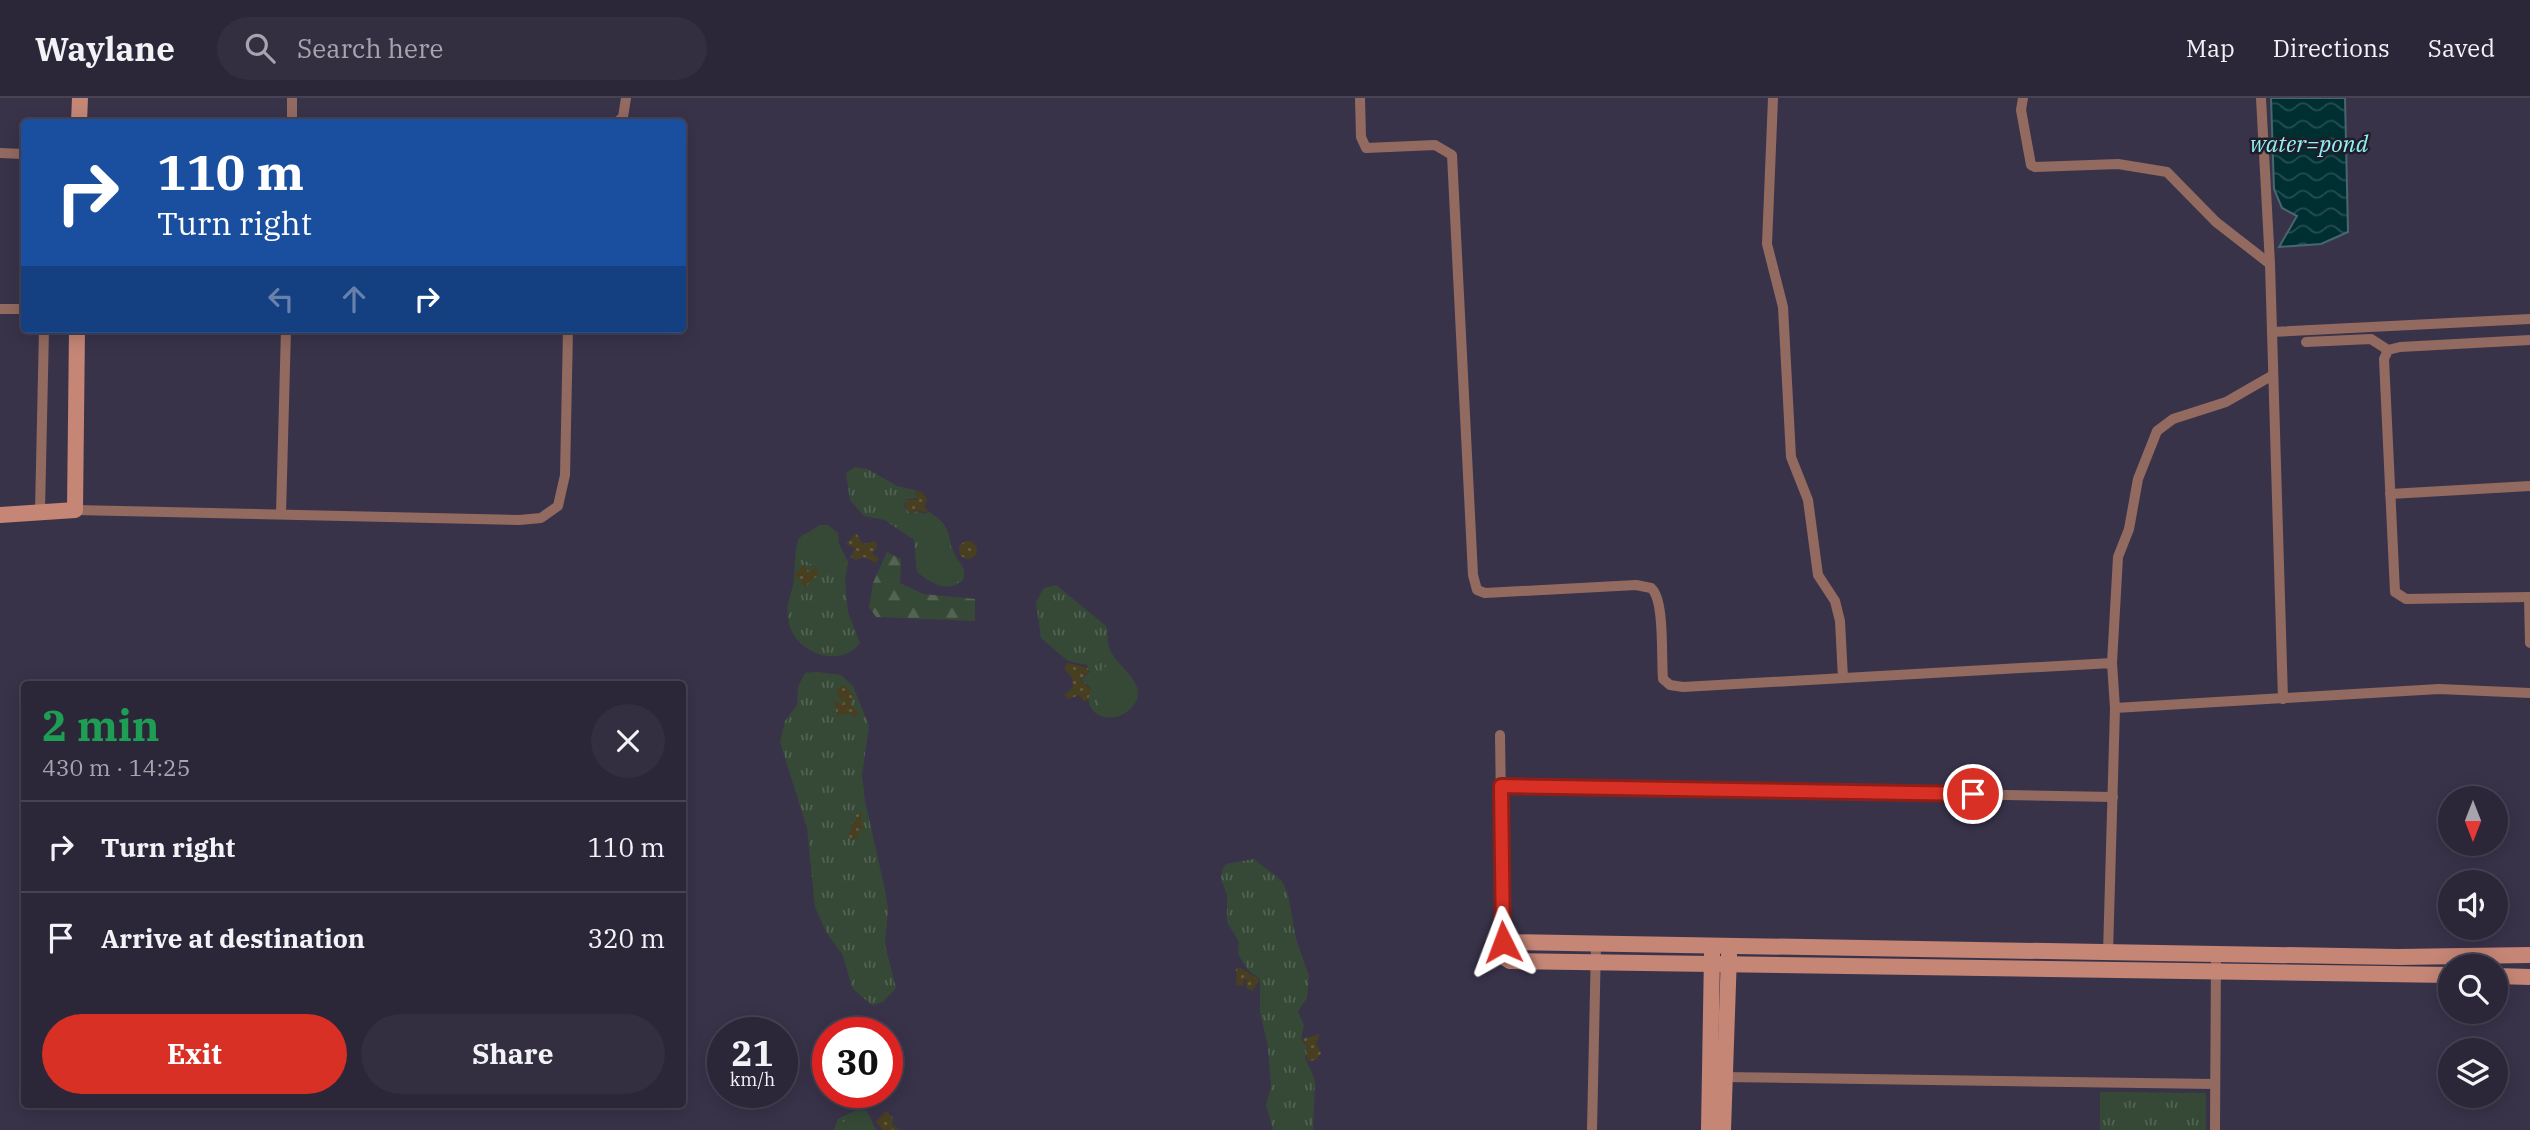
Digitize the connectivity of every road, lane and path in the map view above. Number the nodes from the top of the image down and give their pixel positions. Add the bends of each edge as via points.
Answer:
1 (79, 98) edge
2 (292, 98) edge
3 (626, 98) edge
4 (1360, 98) edge
5 (1773, 98) edge
6 (2023, 98) edge
7 (2261, 98) edge
8 (79, 119) edge
9 (292, 119) edge
10 (621, 119) edge
11 (0, 153) edge
12 (21, 154) edge
13 (2270, 264) junction
14 (0, 309) edge
15 (21, 309) edge
16 (2530, 319) edge
17 (2272, 332) junction
18 (44, 333) edge
19 (77, 333) edge
20 (286, 333) edge
21 (568, 333) edge
22 (2530, 340) edge
23 (2306, 342) dead end
24 (2388, 350) junction
25 (2273, 375) junction
26 (2530, 486) edge
27 (2390, 494) junction
28 (75, 510) junction
29 (40, 511) junction
30 (281, 514) junction
31 (0, 515) edge
32 (2529, 597) edge
33 (2530, 643) edge
34 (2112, 663) junction
35 (1843, 678) junction
36 (2530, 692) edge
37 (2284, 699) junction
38 (2115, 708) junction
39 (1500, 735) dead end
40 (1501, 786) junction
41 (2113, 797) junction
42 (1503, 942) junction
43 (1596, 944) junction
44 (1721, 945) junction
45 (2108, 953) junction
46 (2216, 954) junction
47 (2530, 955) edge
48 (1594, 963) junction
49 (1720, 964) junction
50 (2216, 971) junction
51 (2438, 975) edge
52 (2508, 976) edge
53 (2530, 977) edge
54 (1723, 1077) junction
55 (2215, 1084) junction
56 (1592, 1130) edge
57 (1709, 1130) edge
58 (1723, 1130) edge
59 (2215, 1130) edge

1 - 8 street
2 - 9 street
3 - 10 street
4 - 35 street via 1361,137 1366,148 1435,145 1452,155 1477,590 1651,587 1660,609 1663,679 1670,685
5 - 35 street via 1767,244 1783,307 1791,457 1808,500 1818,575 1835,601 1840,621
6 - 13 street via 2031,165 2118,164 2168,172 2216,222
7 - 13 street
11 - 12 street
13 - 17 street
14 - 15 street
16 - 17 street
17 - 25 street
18 - 29 street
19 - 28 street
20 - 30 street
21 - 30 street via 565,475 558,506 541,518
22 - 24 street
23 - 24 street via 2371,339
24 - 27 street via 2384,364
25 - 34 street via 2226,402 2173,419 2157,431 2138,479 2129,529 2118,556
25 - 37 street
26 - 27 street
27 - 32 street via 2398,596
28 - 29 street
28 - 30 street
29 - 31 street
32 - 33 street
34 - 35 street
34 - 38 street
36 - 37 street via 2439,690
37 - 38 street
38 - 41 street
39 - 40 street
40 - 41 street
40 - 42 street
41 - 45 street
42 - 43 street
42 - 48 street via 1502,956 1510,961
43 - 44 street
43 - 48 street
44 - 45 street
44 - 49 street
45 - 46 street
46 - 47 street
46 - 50 street
48 - 49 street
48 - 56 street
49 - 50 street
49 - 54 street
49 - 57 street
50 - 51 street
50 - 55 street
52 - 53 street
54 - 55 street
54 - 58 street
55 - 59 street

